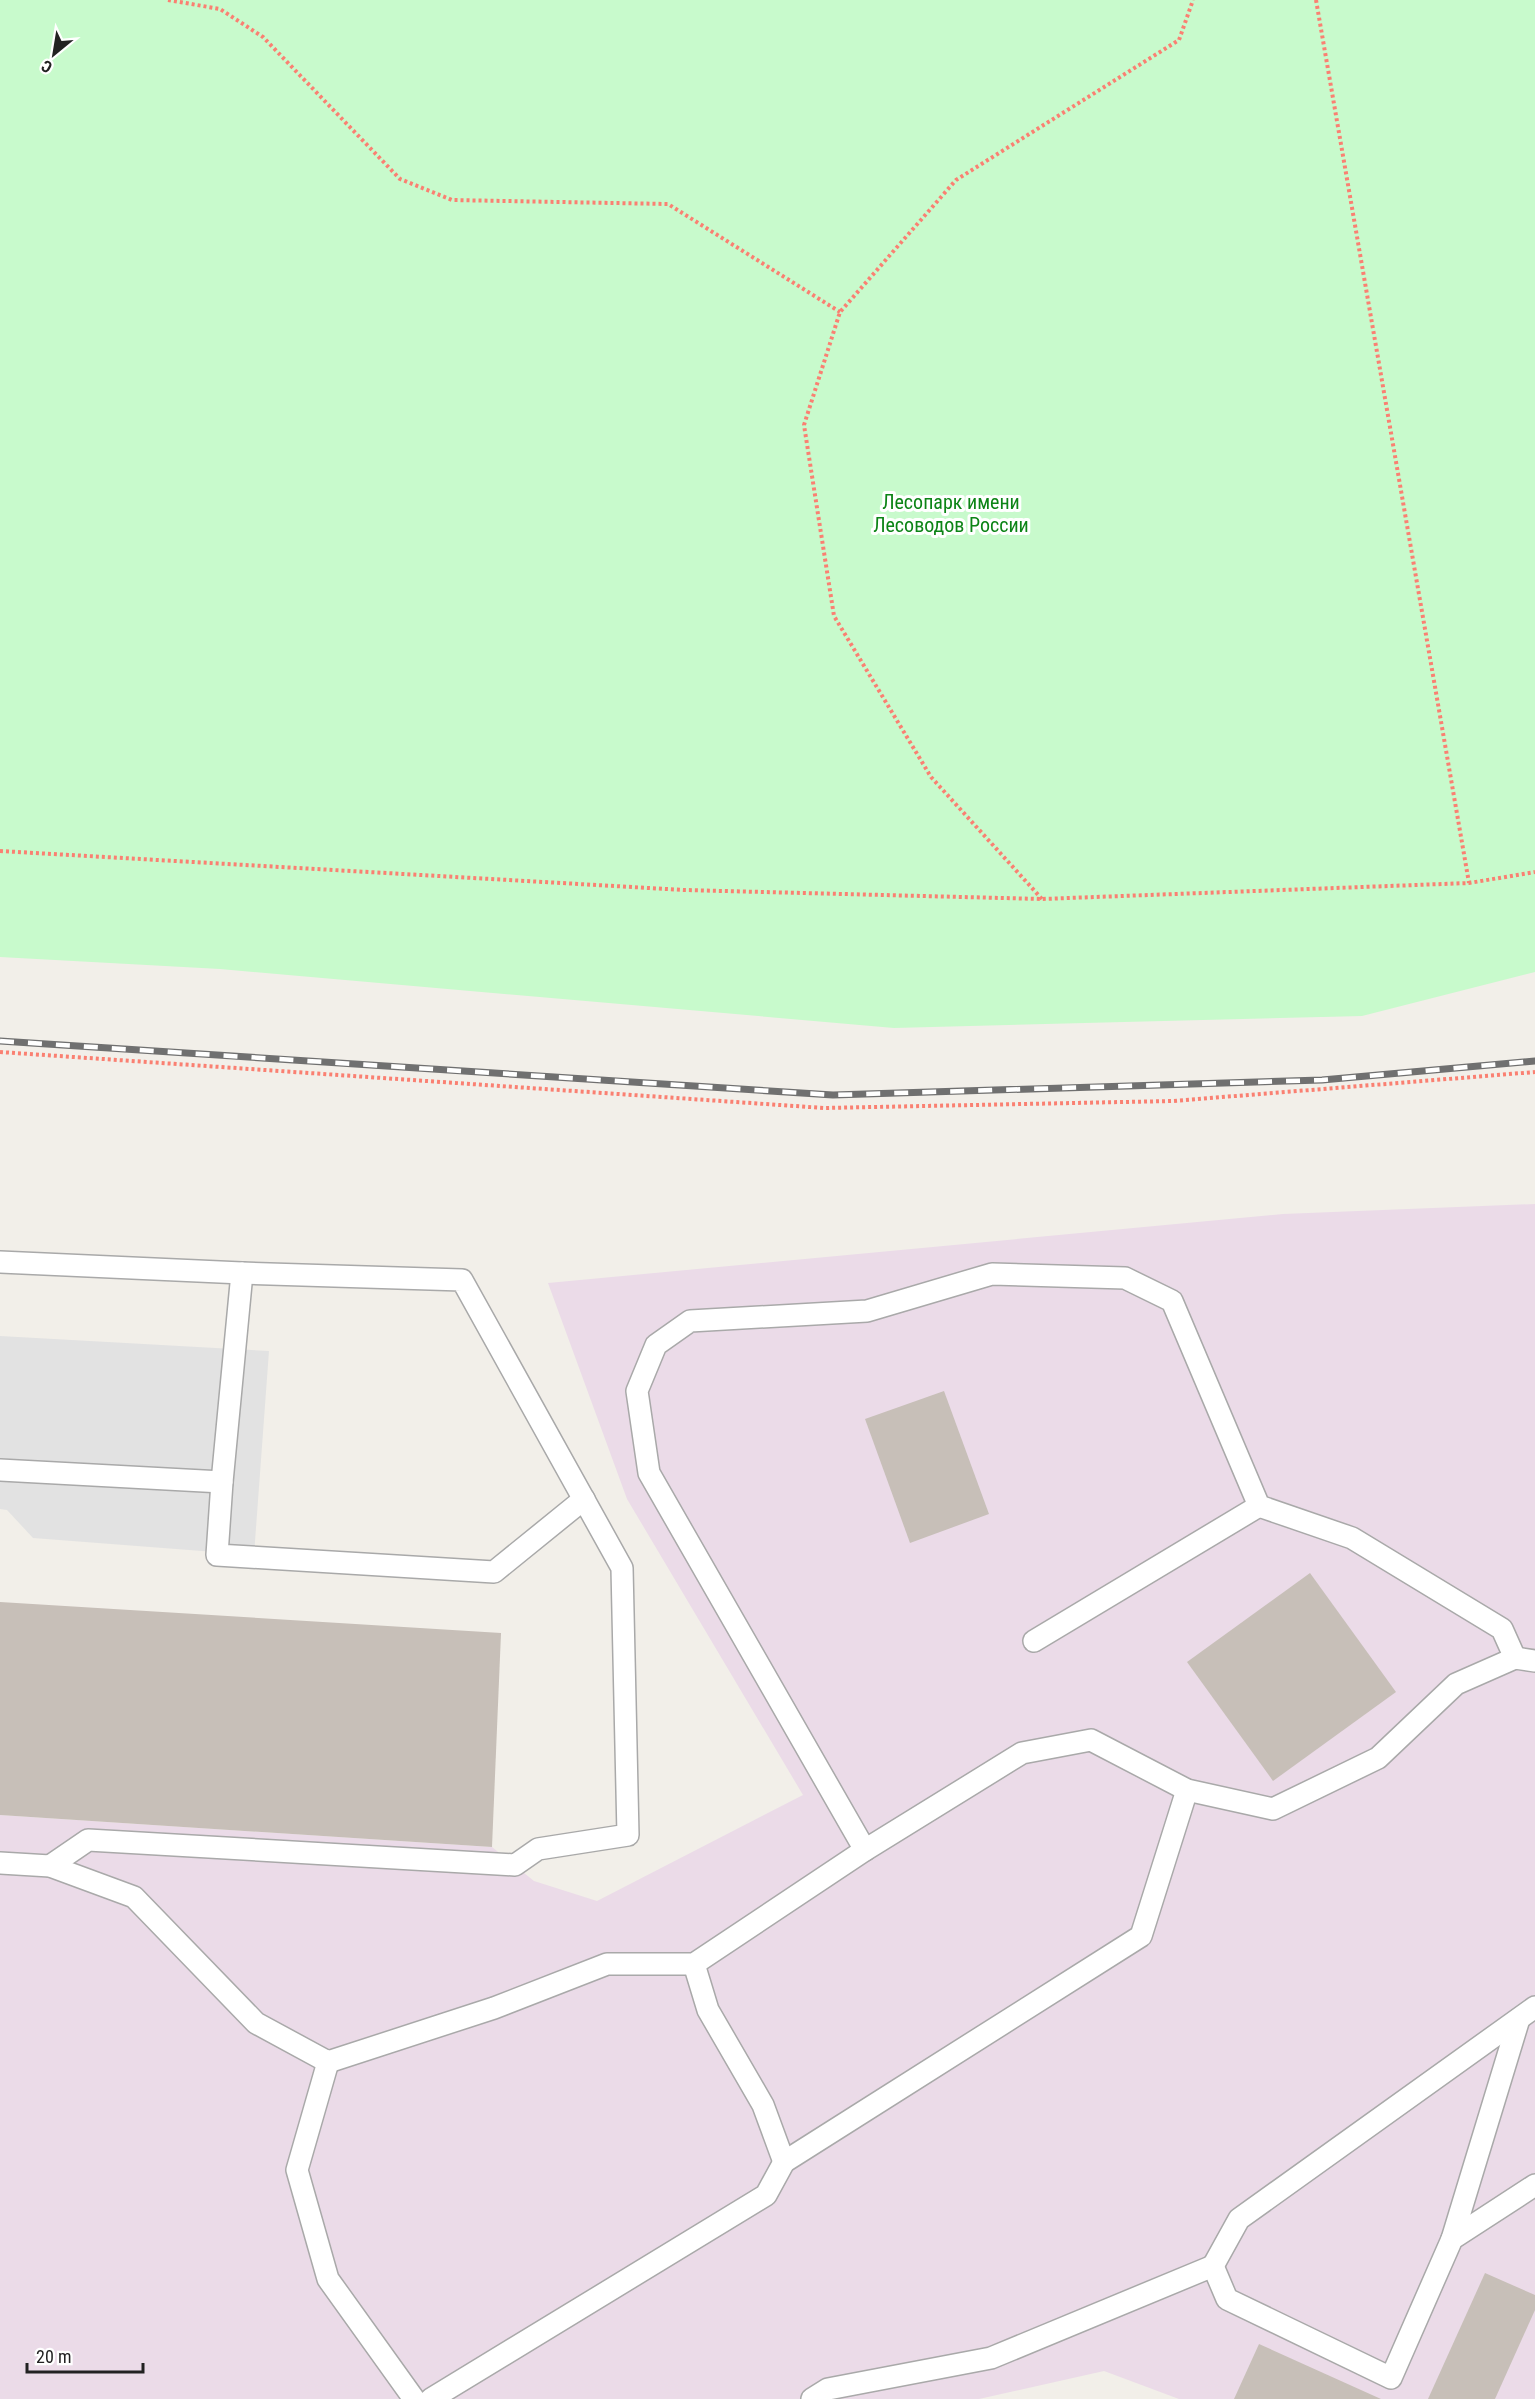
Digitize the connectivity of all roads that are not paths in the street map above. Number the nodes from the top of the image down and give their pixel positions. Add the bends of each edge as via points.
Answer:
1 (0, 1262) edge
2 (242, 1273) junction
3 (0, 1470) edge
4 (222, 1482) junction
5 (584, 1499) junction
6 (1259, 1506) junction
7 (1034, 1641) dead end
8 (1525, 1660) edge
9 (1187, 1790) junction
10 (865, 1850) junction
11 (0, 1863) edge
12 (50, 1866) junction
13 (694, 1964) junction
14 (1527, 2013) edge
15 (328, 2062) junction
16 (784, 2162) junction
17 (1535, 2185) edge
18 (1452, 2239) junction
19 (1213, 2265) junction
20 (414, 2399) edge
21 (431, 2399) edge
22 (812, 2399) edge

1 - 2 lane
2 - 4 lane
2 - 5 lane via 462,1280
3 - 4 lane
4 - 5 lane via 218,1555 494,1572
5 - 12 lane via 622,1569 628,1835 538,1849 514,1865 88,1840
6 - 7 lane
6 - 8 lane via 1352,1538 1502,1629
6 - 10 lane via 1172,1301 1125,1278 992,1274 867,1311 690,1321 656,1345 637,1392 649,1473
8 - 9 lane via 1456,1684 1378,1758 1273,1809
9 - 10 lane via 1091,1740 1022,1753
9 - 16 lane via 1141,1936
10 - 13 lane
11 - 12 lane
12 - 15 lane via 134,1897 256,2023
13 - 15 lane via 607,1964 494,2008
13 - 16 lane via 708,2010 763,2105
14 - 18 lane
14 - 19 lane via 1239,2219
15 - 20 lane via 297,2170 328,2279
16 - 21 lane via 766,2195
17 - 18 lane
18 - 19 lane via 1391,2378 1227,2299
19 - 22 lane via 991,2358 828,2389

